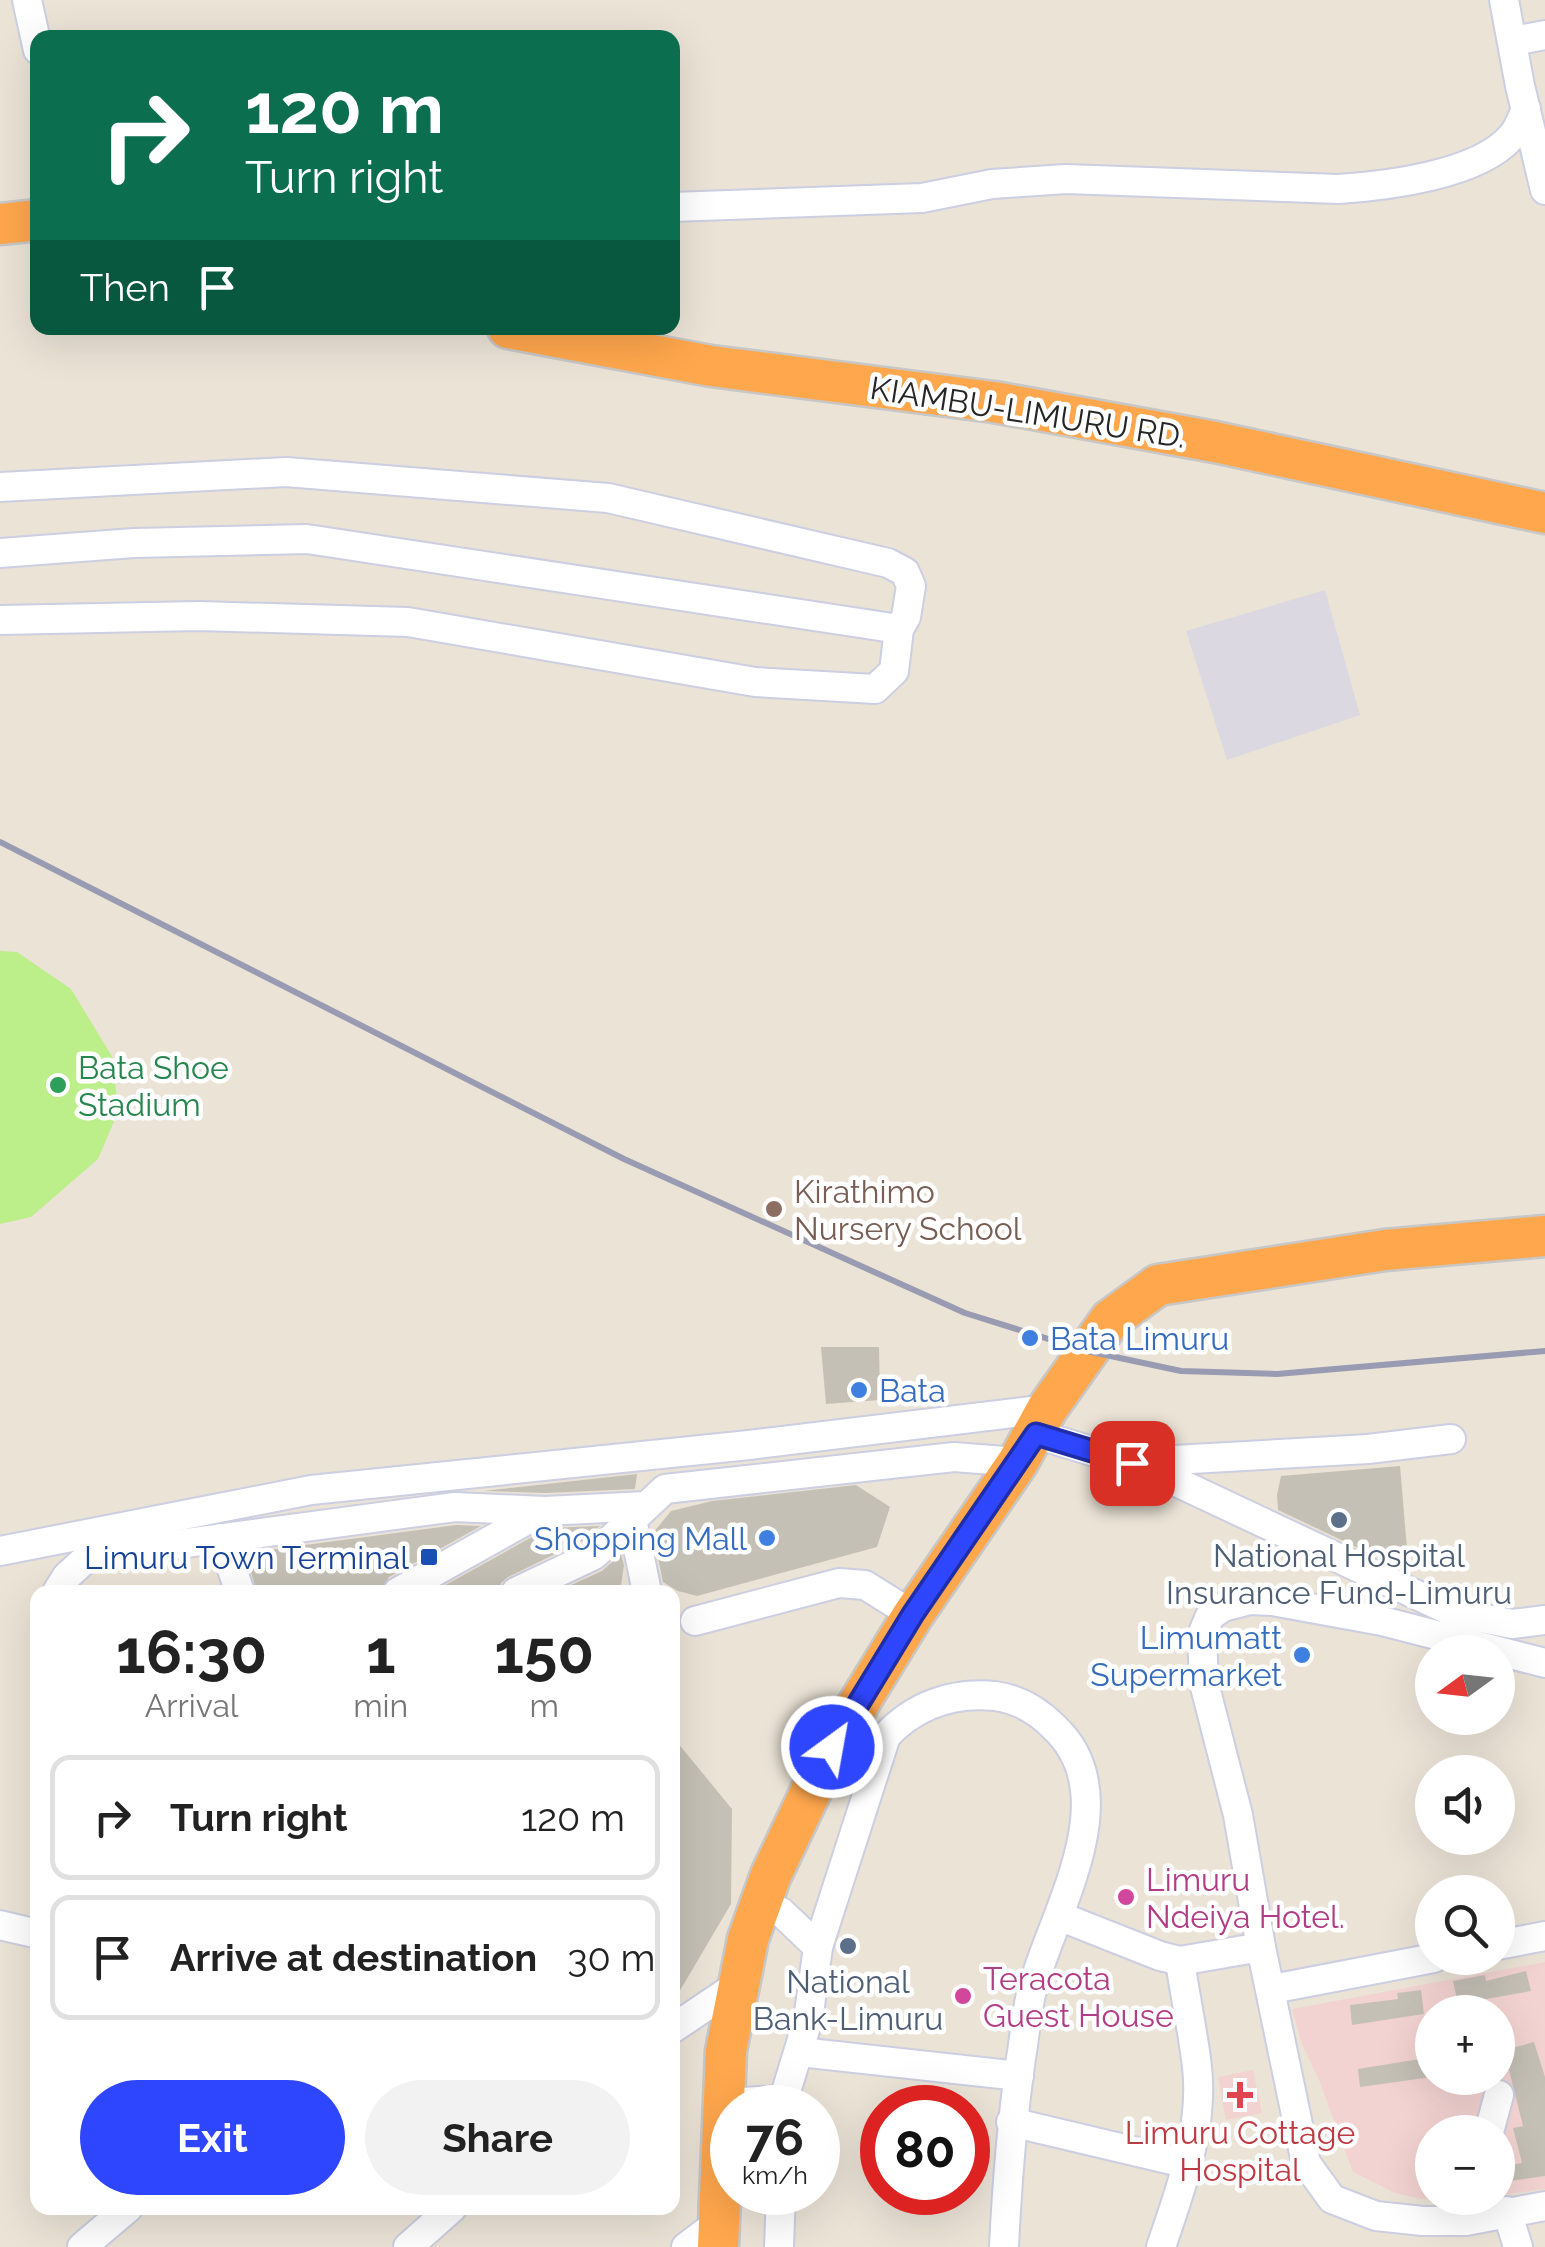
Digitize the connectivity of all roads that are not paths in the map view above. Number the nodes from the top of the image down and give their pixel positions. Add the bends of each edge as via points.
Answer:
1 (27, 0) edge
2 (1504, 0) edge
3 (34, 30) edge
4 (1545, 35) edge
5 (1513, 42) junction
6 (1526, 109) junction
7 (1545, 190) edge
8 (680, 207) edge
9 (30, 221) edge
10 (0, 224) edge
11 (547, 335) edge
12 (0, 487) edge
13 (1545, 513) edge
14 (0, 553) edge
15 (0, 620) edge
16 (898, 629) junction
17 (1545, 1236) edge
18 (1034, 1435) junction
19 (1451, 1439) dead end
20 (1132, 1463) junction
21 (545, 1511) junction
22 (639, 1512) junction
23 (221, 1538) junction
24 (0, 1551) edge
25 (62, 1585) edge
26 (238, 1585) edge
27 (411, 1585) edge
28 (531, 1585) edge
29 (642, 1585) edge
30 (913, 1614) junction
31 (1545, 1620) edge
32 (694, 1621) dead end
33 (1486, 1633) junction
34 (1545, 1663) edge
35 (760, 1902) junction
36 (1059, 1916) junction
37 (0, 1925) edge
38 (30, 1929) edge
39 (1545, 1936) edge
40 (1515, 1942) edge
41 (818, 1947) junction
42 (1261, 1947) junction
43 (1180, 1961) junction
44 (1415, 1962) edge
45 (736, 1986) junction
46 (1272, 1990) junction
47 (680, 2024) edge
48 (800, 2052) junction
49 (1019, 2076) junction
50 (723, 2085) edge
51 (788, 2085) edge
52 (1499, 2095) dead end
53 (1494, 2115) edge
54 (1011, 2122) junction
55 (1188, 2164) junction
56 (1545, 2206) edge
57 (1515, 2207) edge
58 (120, 2215) edge
59 (444, 2215) edge
60 (780, 2215) edge
61 (1480, 2215) edge
62 (1498, 2215) edge
63 (718, 2235) edge
64 (82, 2247) edge
65 (408, 2247) edge
66 (686, 2247) edge
67 (779, 2247) edge
68 (1004, 2247) edge
69 (1161, 2247) edge
70 (1518, 2247) edge

1 - 3 street
2 - 5 street
4 - 5 street
5 - 6 street
6 - 7 street
6 - 8 street via 1513,136 1491,154 1376,186 1080,178 992,184 922,198
9 - 10 highway
11 - 13 highway, KIAMBU-LIMURU RD. via 755,372 994,402
12 - 16 street via 286,472 608,498 888,562 905,572 911,586
14 - 16 street via 307,539
15 - 16 street via 408,622 756,682 875,689 894,671
17 - 18 highway via 1385,1250 1158,1285 1110,1320
18 - 20 street
18 - 22 street via 954,1457 665,1489
18 - 24 street via 749,1445 311,1490
18 - 30 highway
19 - 20 street
20 - 33 street
21 - 22 street
21 - 23 street via 455,1507
21 - 27 street
22 - 28 street via 594,1555
22 - 29 street
23 - 25 street via 89,1556
23 - 26 street
30 - 32 street via 865,1585 840,1583
30 - 35 highway via 832,1747
31 - 33 street
33 - 34 street
33 - 42 street via 1272,1601 1250,1600 1210,1616 1202,1635 1204,1683 1238,1815
35 - 41 street
35 - 45 highway
36 - 41 street via 1086,1816 1081,1766 1038,1711 972,1694 925,1705 886,1736
36 - 43 street
36 - 49 street via 1031,1992
37 - 38 street
39 - 40 street
41 - 48 street
42 - 43 street
42 - 46 street
43 - 55 street via 1198,2070
44 - 46 street
45 - 47 street
45 - 50 highway
46 - 61 street via 1306,2164 1332,2199 1376,2216 1423,2222 1466,2222
48 - 49 street
48 - 51 street
49 - 54 street
52 - 53 street
54 - 55 street
54 - 68 street
55 - 69 street
56 - 57 street
58 - 64 street
59 - 65 street
60 - 67 street
62 - 70 street
63 - 66 street

